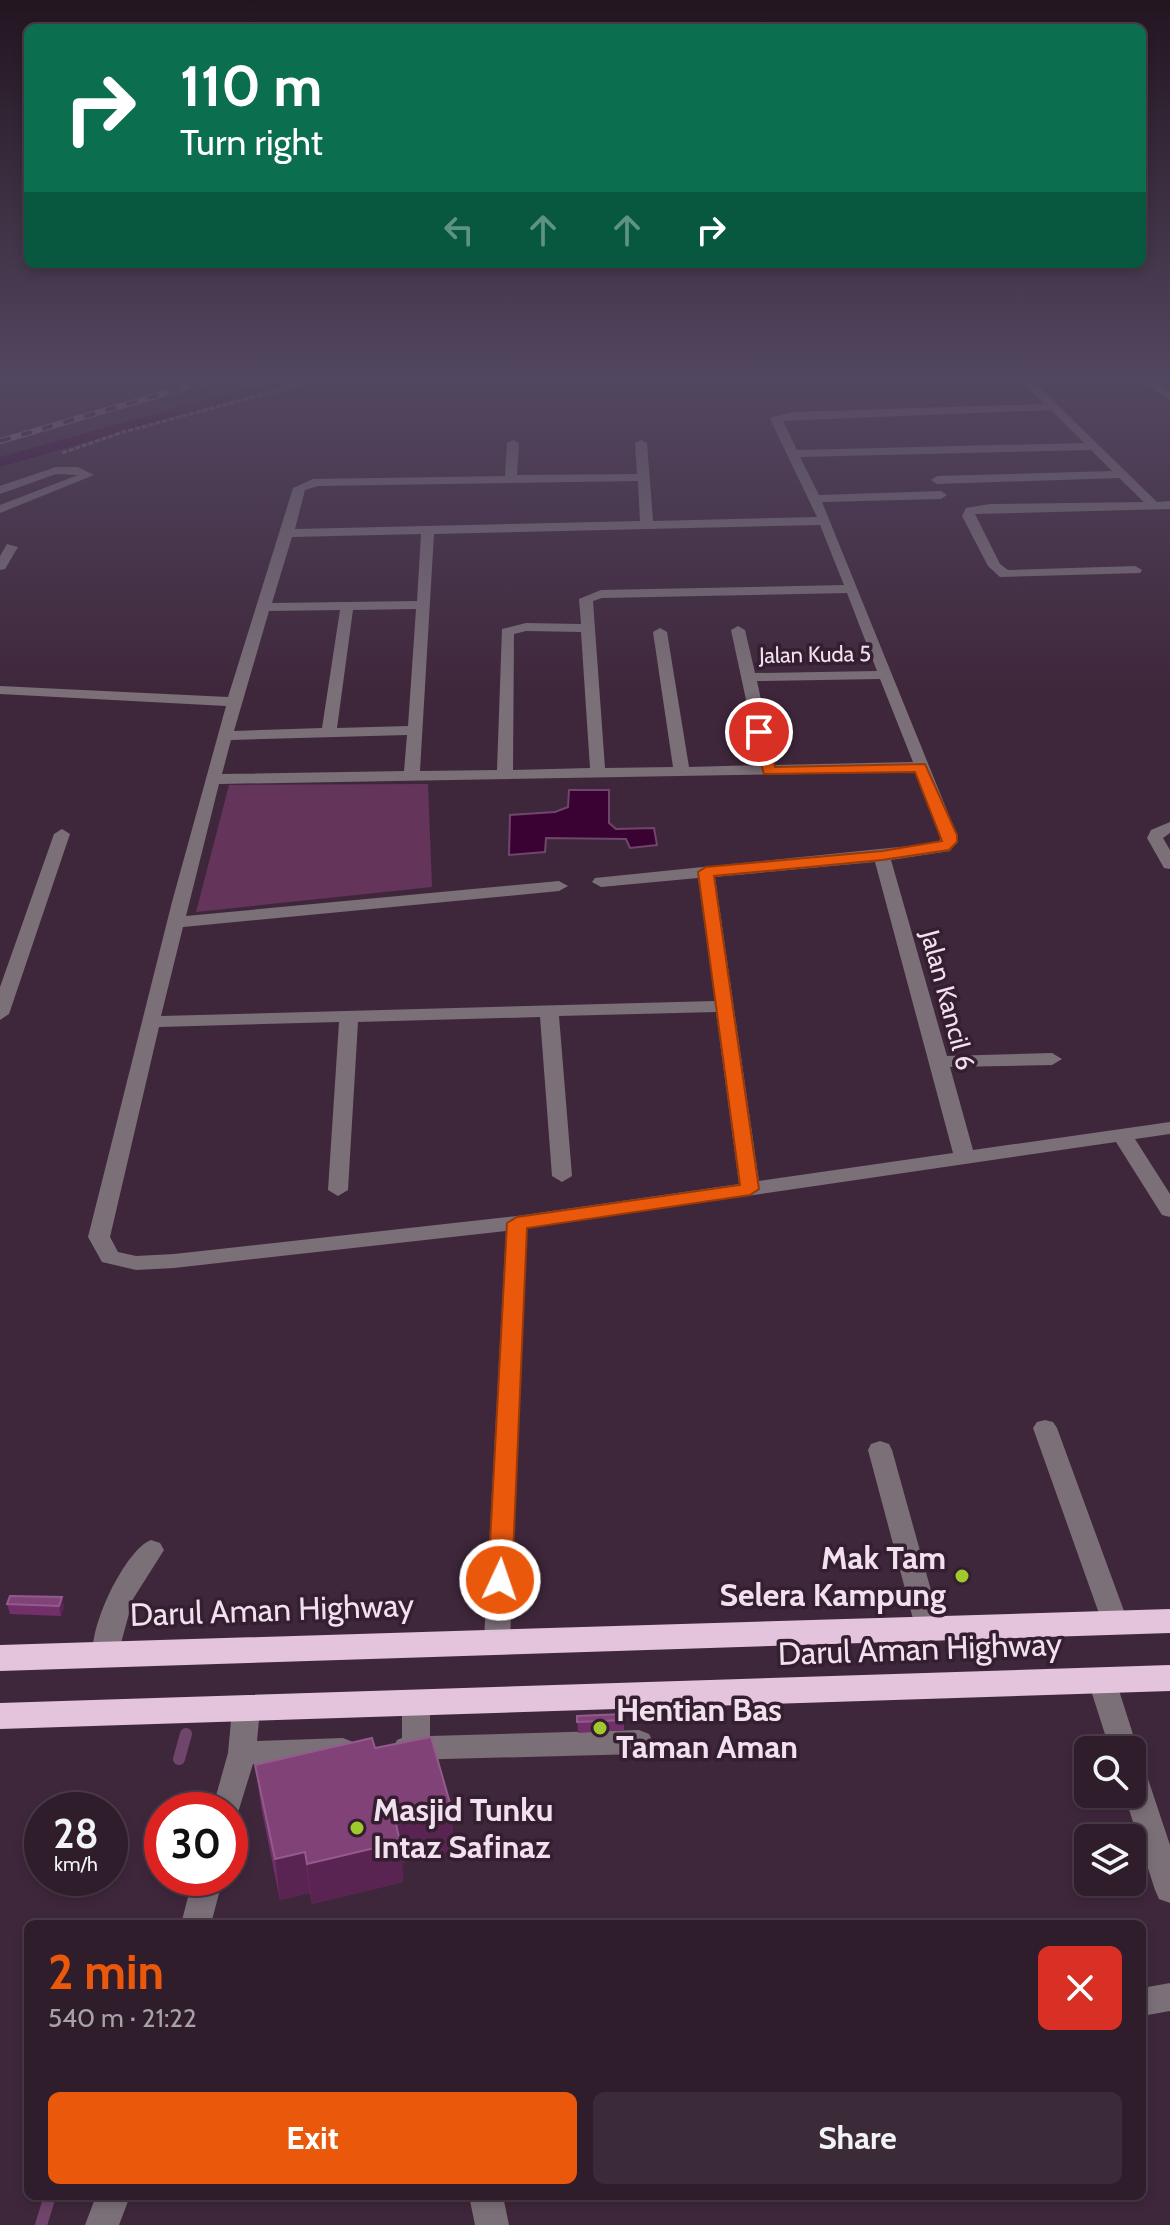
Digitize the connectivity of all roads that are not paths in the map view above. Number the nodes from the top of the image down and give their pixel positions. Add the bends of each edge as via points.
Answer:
1 (25, 482) edge
2 (70, 482) edge
3 (325, 482) edge
4 (643, 482) edge
5 (806, 482) edge
6 (1132, 482) edge
7 (0, 490) edge
8 (941, 495) dead end
9 (814, 499) junction
10 (1170, 505) edge
11 (1155, 506) junction
12 (0, 509) edge
13 (825, 521) junction
14 (647, 525) junction
15 (428, 530) junction
16 (288, 533) junction
17 (12, 547) dead end
18 (0, 566) edge
19 (1135, 570) dead end
20 (852, 589) junction
21 (422, 605) junction
22 (347, 606) junction
23 (265, 607) junction
24 (586, 628) junction
25 (738, 630) dead end
26 (660, 632) dead end
27 (884, 675) junction
28 (747, 677) junction
29 (0, 690) edge
30 (234, 702) junction
31 (416, 730) junction
32 (329, 732) junction
33 (225, 736) junction
34 (920, 767) junction
35 (769, 771) junction
36 (598, 773) junction
37 (682, 773) junction
38 (505, 774) junction
39 (412, 776) junction
40 (213, 779) junction
41 (1170, 827) edge
42 (62, 834) dead end
43 (882, 856) junction
44 (1170, 864) edge
45 (706, 872) junction
46 (601, 882) dead end
47 (559, 886) dead end
48 (176, 922) junction
49 (722, 1006) junction
50 (549, 1009) junction
51 (0, 1014) edge
52 (349, 1016) junction
53 (151, 1022) junction
54 (1052, 1059) dead end
55 (937, 1062) junction
56 (1170, 1128) edge
57 (1122, 1135) junction
58 (965, 1158) junction
59 (562, 1176) dead end
60 (750, 1189) junction
61 (338, 1190) dead end
62 (1170, 1210) edge
63 (517, 1223) junction
64 (1045, 1428) dead end
65 (880, 1450) dead end
66 (151, 1550) dead end
67 (1170, 1621) edge
68 (1115, 1622) junction
69 (929, 1630) junction
70 (497, 1640) junction
71 (105, 1654) junction
72 (0, 1658) edge
73 (1170, 1678) edge
74 (1102, 1681) junction
75 (416, 1704) junction
76 (246, 1710) junction
77 (0, 1716) edge
78 (1120, 1736) edge
79 (639, 1742) dead end
80 (416, 1747) junction
81 (242, 1753) junction
82 (231, 1792) edge
83 (1143, 1808) edge
84 (1170, 1890) edge
85 (203, 1896) edge
86 (197, 1920) edge
87 (1170, 1997) edge
88 (1146, 2001) edge
89 (111, 2200) edge
90 (487, 2200) edge
91 (102, 2225) edge
92 (492, 2225) edge

1 - 7 street
2 - 12 street
3 - 16 street via 299,488
4 - 14 street
5 - 9 street
6 - 11 street
8 - 9 street
9 - 13 street
10 - 11 street
11 - 19 street via 990,508 970,511 968,516 995,566 1005,574
13 - 14 street
13 - 20 street
14 - 15 street
15 - 16 street
15 - 21 street
16 - 23 street
17 - 18 street
20 - 24 street via 601,594 586,599
20 - 27 street
21 - 22 street
21 - 31 street
22 - 23 street
22 - 32 street
23 - 30 street
24 - 36 street
24 - 38 street via 526,627 507,632
25 - 28 street
26 - 37 street
27 - 28 street, Jalan Kuda 5
27 - 34 street
28 - 35 street
29 - 30 street
30 - 33 street
31 - 32 street
31 - 39 street
32 - 33 street
33 - 40 street
34 - 35 street
34 - 43 street via 949,842
35 - 37 street
36 - 37 street
36 - 38 street
38 - 39 street
39 - 40 street
40 - 48 street
41 - 44 street via 1155,838
42 - 51 street
43 - 45 street
43 - 55 street, Jalan Kancil 6
45 - 46 street
45 - 49 street
47 - 48 street
48 - 53 street
49 - 50 street
49 - 60 street
50 - 52 street
50 - 59 street
52 - 53 street
52 - 61 street
53 - 63 street via 99,1237 110,1257 136,1263 174,1261
54 - 55 street
55 - 58 street, Jalan Kancil 6
56 - 57 street
57 - 58 street
57 - 62 street
58 - 60 street
60 - 63 street
63 - 70 street
64 - 68 street
65 - 69 street
66 - 71 street via 121,1592
67 - 68 highway, Darul Aman Highway
68 - 69 highway, Darul Aman Highway
69 - 70 highway, Darul Aman Highway
70 - 71 highway, Darul Aman Highway
71 - 72 highway, Darul Aman Highway
73 - 74 highway, Darul Aman Highway
74 - 75 highway, Darul Aman Highway
74 - 78 street
75 - 76 highway, Darul Aman Highway
75 - 80 street
76 - 77 highway, Darul Aman Highway
76 - 81 street
79 - 80 street
80 - 81 street
81 - 82 street
83 - 84 street
85 - 86 street
87 - 88 street
89 - 91 street
90 - 92 street

